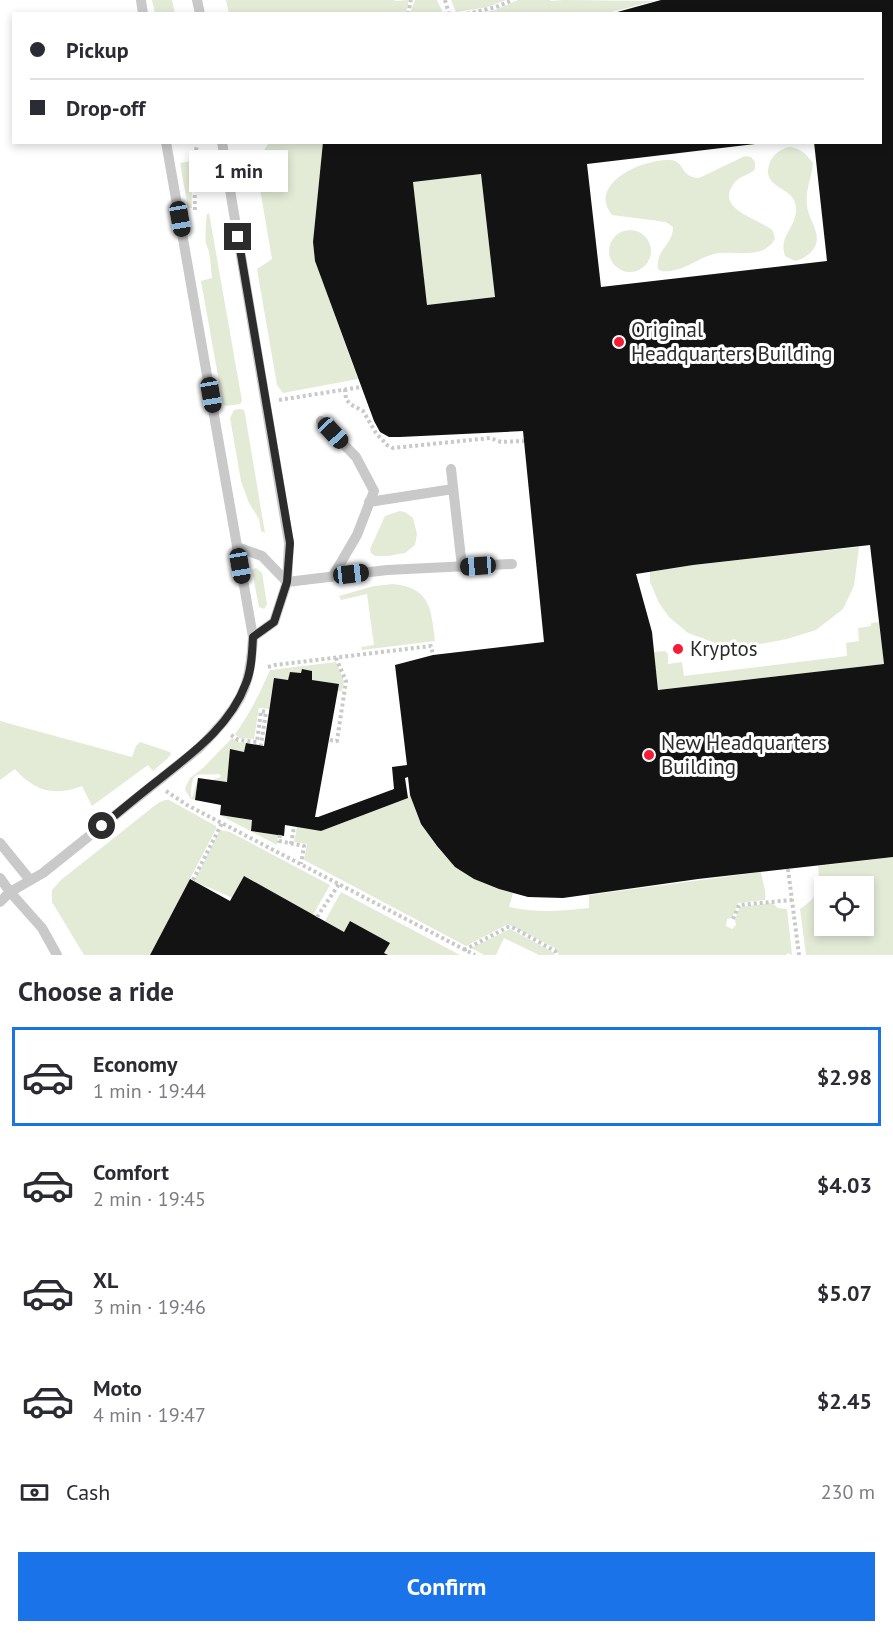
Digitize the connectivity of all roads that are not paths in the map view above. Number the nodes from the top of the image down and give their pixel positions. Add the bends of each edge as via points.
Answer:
1 (166, 144) edge
2 (222, 144) edge
3 (321, 421) dead end
4 (451, 469) dead end
5 (453, 489) junction
6 (369, 502) junction
7 (237, 547) junction
8 (512, 564) dead end
9 (462, 567) junction
10 (333, 576) junction
11 (287, 582) junction
12 (253, 637) junction
13 (0, 843) edge
14 (0, 878) edge
15 (30, 880) junction
16 (10, 892) junction
17 (0, 902) edge
18 (57, 955) edge

1 - 7 lane
2 - 11 lane via 290,543
3 - 6 lane via 356,457 374,491
4 - 5 lane
5 - 6 lane
5 - 9 lane
6 - 10 lane via 357,535
7 - 11 lane via 262,556
7 - 12 lane
8 - 9 lane
9 - 10 lane
10 - 11 lane
11 - 12 lane via 274,622
12 - 15 lane via 247,683 215,732 198,750
13 - 15 lane
14 - 16 lane
15 - 16 lane
16 - 17 lane
16 - 18 lane via 42,928

